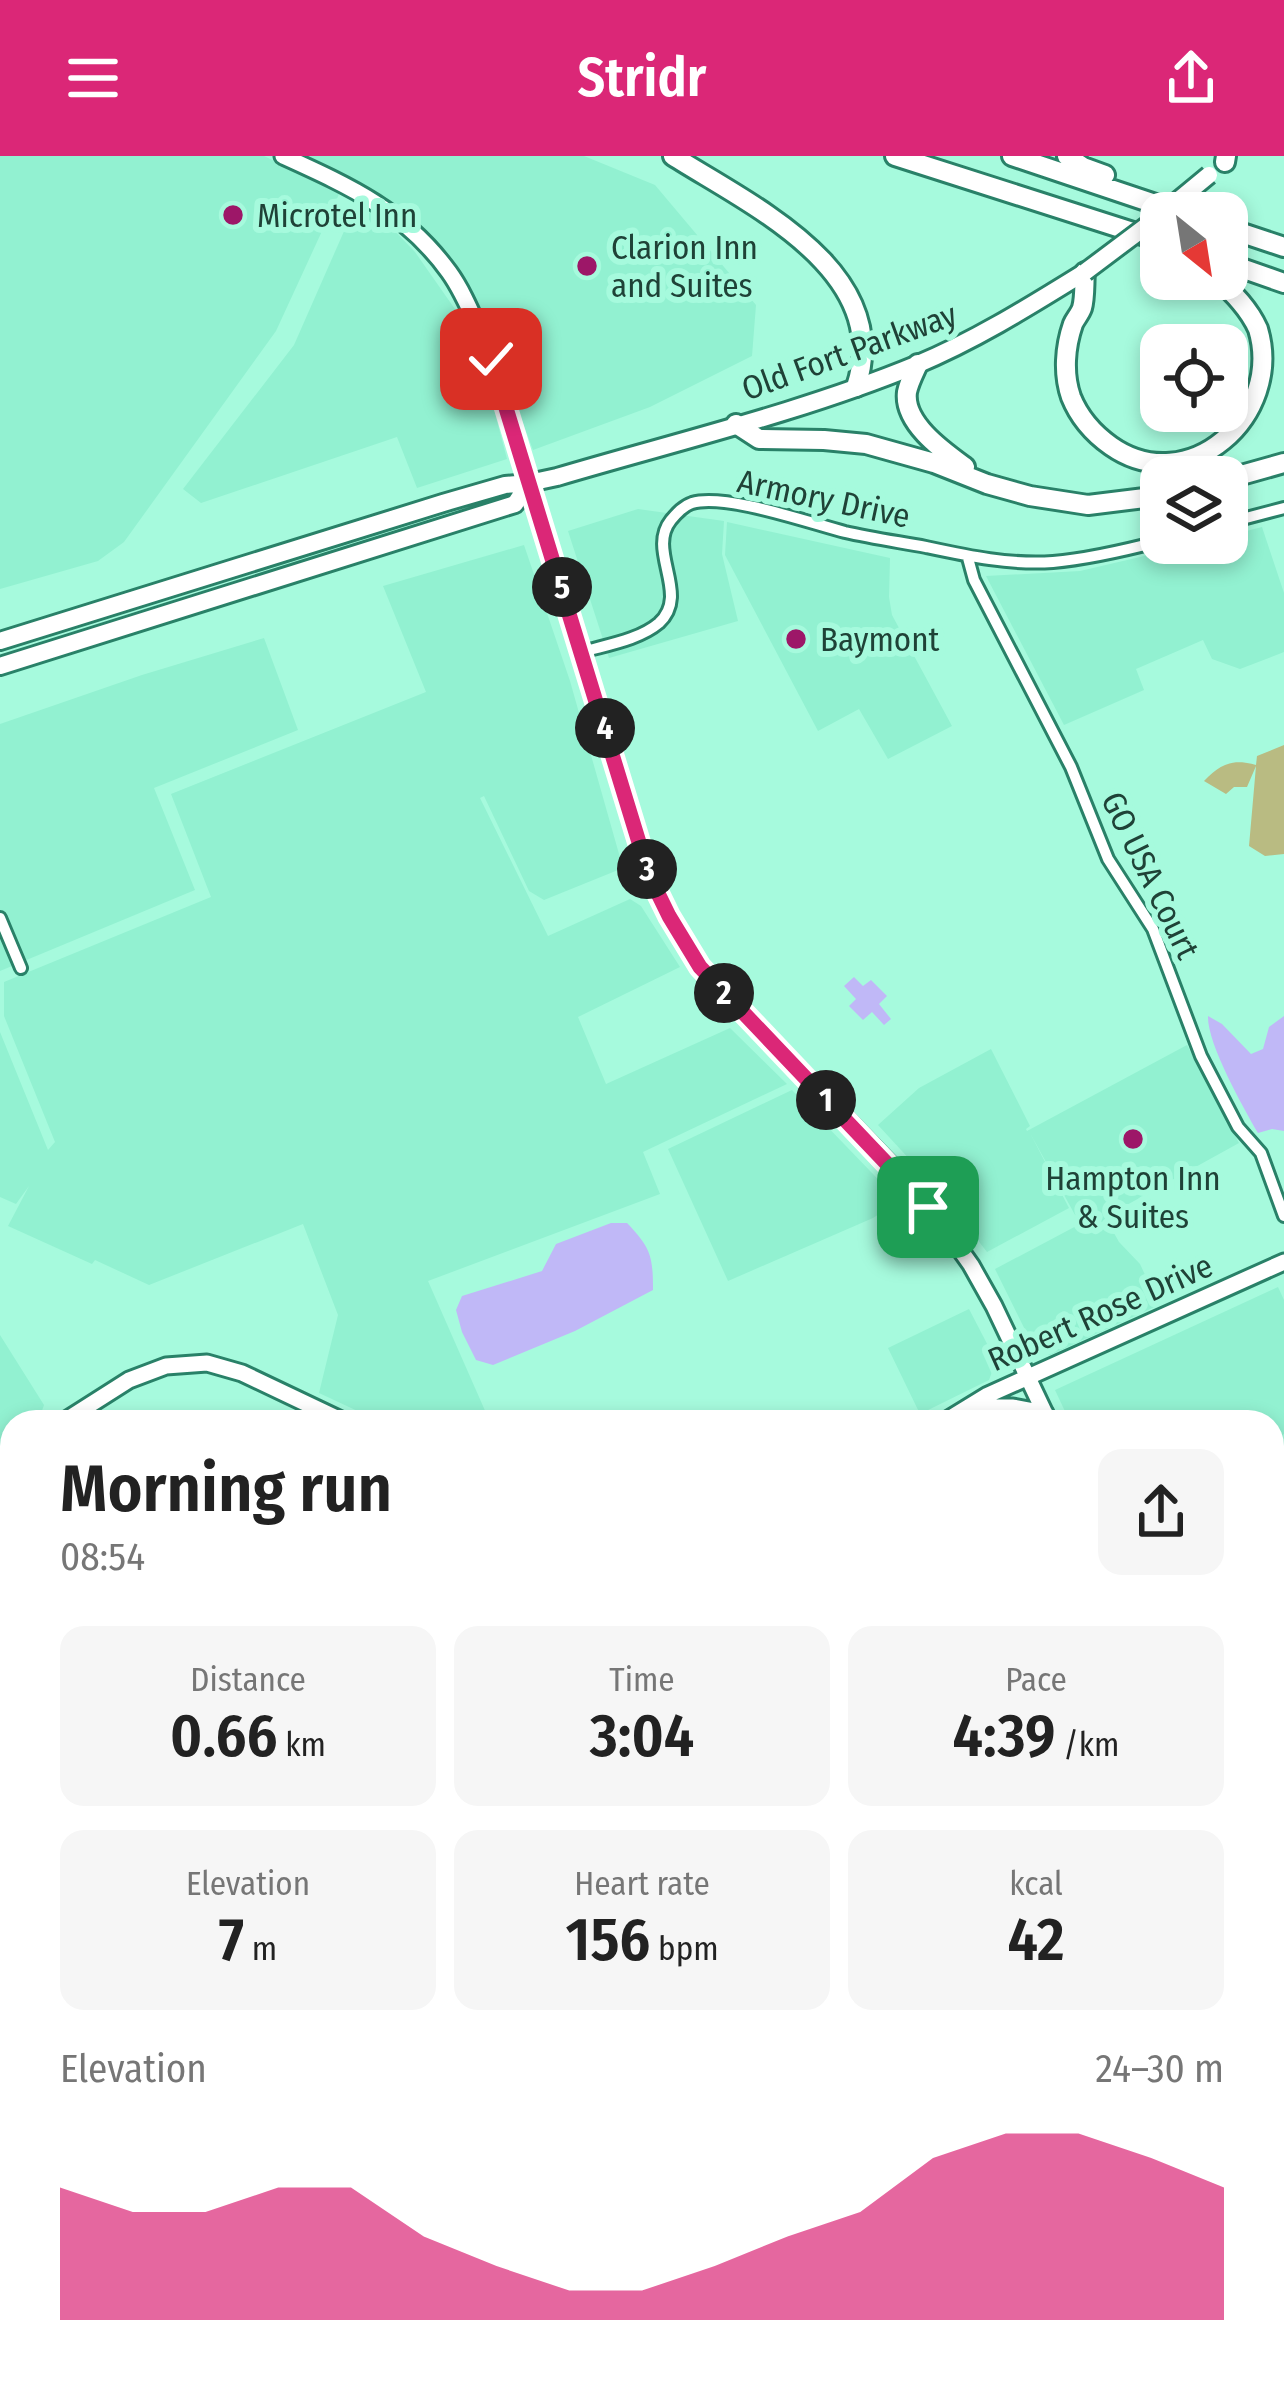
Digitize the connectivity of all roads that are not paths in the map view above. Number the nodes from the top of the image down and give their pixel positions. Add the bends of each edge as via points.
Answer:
1 (283, 156) edge
2 (673, 156) edge
3 (895, 156) edge
4 (1012, 156) edge
5 (1067, 156) edge
6 (1227, 158) edge
7 (1189, 192) edge
8 (1132, 196) junction
9 (1140, 199) edge
10 (1140, 230) edge
11 (1140, 235) edge
12 (1248, 235) edge
13 (1284, 247) edge
14 (1248, 270) edge
15 (1084, 272) junction
16 (1284, 283) edge
17 (1239, 300) edge
18 (918, 364) junction
19 (856, 387) junction
20 (736, 424) junction
21 (1284, 463) edge
22 (1248, 473) edge
23 (530, 483) junction
24 (1030, 496) junction
25 (1140, 499) edge
26 (1284, 508) edge
27 (1248, 518) edge
28 (1140, 545) edge
29 (968, 558) junction
30 (0, 641) edge
31 (582, 652) junction
32 (0, 666) edge
33 (0, 919) edge
34 (21, 968) dead end
35 (1284, 1216) edge
36 (1284, 1262) edge
37 (1029, 1377) junction
38 (968, 1407) junction
39 (82, 1410) edge
40 (320, 1410) edge
41 (963, 1410) edge
42 (1022, 1410) edge
43 (1043, 1410) edge

1 - 23 main road via 402,218 451,274 488,346
2 - 19 highway via 801,238 832,269 860,332 864,363
3 - 11 highway
4 - 8 highway
5 - 8 highway
6 - 7 main road, Old Fort Parkway, bridge
8 - 9 highway
10 - 15 main road, Old Fort Parkway, bridge
12 - 13 highway
14 - 16 highway
15 - 17 highway via 1067,350 1072,397 1099,438 1142,462 1206,455 1256,404 1264,355
15 - 18 main road, Old Fort Parkway
18 - 19 main road, Old Fort Parkway
18 - 24 highway via 906,398 937,447
19 - 20 main road, Old Fort Parkway
20 - 23 main road, Old Fort Parkway
20 - 24 highway via 759,439 866,444
21 - 22 highway
23 - 30 main road, Old Fort Parkway
23 - 31 main road
23 - 32 main road, Old Fort Parkway via 515,504
24 - 25 highway via 1088,505
26 - 27 street
28 - 29 street, Armory Drive via 1054,562
29 - 31 street, Armory Drive via 798,516 694,502 665,527 671,584 662,621
29 - 35 street, GO USA Court via 1108,860 1154,929 1201,1056 1261,1153
31 - 37 main road via 649,875 669,916 705,972 942,1224
33 - 34 street
36 - 37 main road, Robert Rose Drive
37 - 38 main road, Robert Rose Drive
37 - 43 main road
38 - 41 main road, Robert Rose Drive
38 - 42 main road
39 - 40 main road via 166,1366 207,1363

